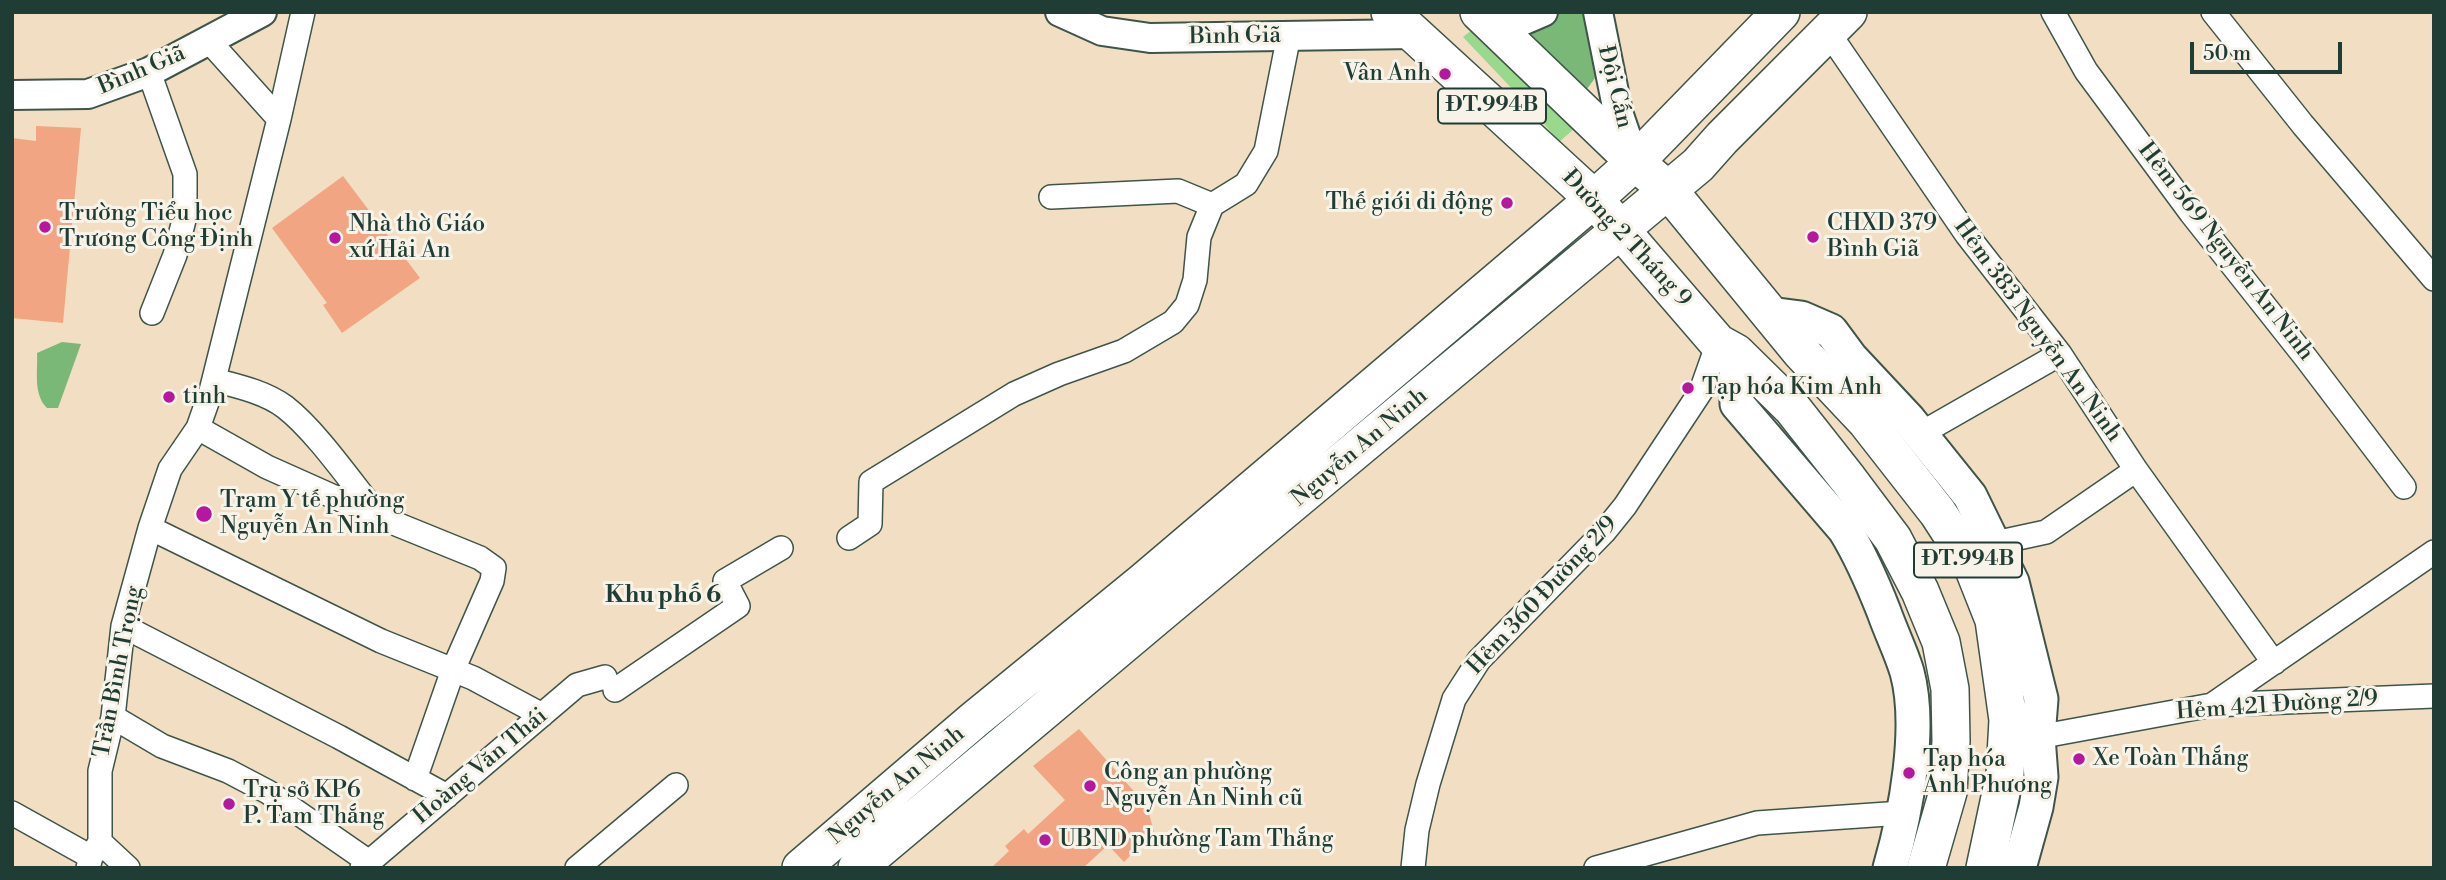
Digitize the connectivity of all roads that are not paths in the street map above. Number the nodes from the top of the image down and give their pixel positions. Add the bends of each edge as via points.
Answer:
1 (262, 12) edge
2 (303, 12) edge
3 (1060, 12) edge
4 (1306, 12) edge
5 (1543, 12) edge
6 (1598, 12) edge
7 (1781, 12) edge
8 (2053, 12) edge
9 (2213, 12) edge
10 (1485, 19) edge
11 (1838, 22) edge
12 (1402, 23) edge
13 (1284, 36) junction
14 (209, 41) junction
15 (149, 72) junction
16 (12, 95) edge
17 (279, 119) junction
18 (1635, 162) junction
19 (1668, 191) junction
20 (1051, 197) dead end
21 (1594, 199) junction
22 (1212, 205) junction
23 (1623, 230) junction
24 (2434, 279) edge
25 (152, 313) dead end
26 (1770, 314) junction
27 (1727, 348) junction
28 (2060, 354) junction
29 (214, 380) junction
30 (198, 428) junction
31 (1920, 434) junction
32 (2136, 470) junction
33 (2404, 487) dead end
34 (379, 517) junction
35 (150, 527) junction
36 (849, 538) dead end
37 (1995, 544) junction
38 (781, 548) dead end
39 (2434, 552) edge
40 (123, 626) junction
41 (2274, 663) junction
42 (453, 670) junction
43 (2434, 696) edge
44 (2212, 705) junction
45 (542, 715) junction
46 (113, 717) junction
47 (2038, 737) junction
48 (415, 779) junction
49 (676, 785) dead end
50 (447, 796) junction
51 (12, 813) edge
52 (1902, 813) junction
53 (93, 856) edge
54 (366, 865) edge
55 (128, 868) edge
56 (577, 868) edge
57 (801, 868) edge
58 (857, 868) edge
59 (1413, 868) edge
60 (1596, 868) edge
61 (1890, 868) edge
62 (1926, 868) edge
63 (1985, 868) edge
64 (2019, 868) edge

1 - 14 street, Bình Giã
2 - 17 street, Trần Bình Trọng
3 - 13 street, Bình Giã via 1102,31 1150,38
4 - 13 street
5 - 10 street via 1516,24
6 - 18 street, Đội Cấn via 1615,100
7 - 18 main road, Nguyễn An Ninh
8 - 33 street, Hẻm 569 Nguyễn An Ninh via 2086,71
9 - 24 street
10 - 18 main road, ĐT.994B
11 - 19 main road, Nguyễn An Ninh
11 - 28 street, Hẻm 383 Nguyễn An Ninh via 1967,235
12 - 13 street, Bình Giã
12 - 21 main road, Đường 2 Tháng 9 / ĐT.994B
13 - 22 street via 1266,151 1246,184
14 - 15 street, Bình Giã
14 - 17 street
15 - 16 street, Bình Giã via 88,94
15 - 25 street via 185,174 184,220
17 - 29 street, Trần Bình Trọng
18 - 19 main road, ĐT.994B
18 - 21 main road, Nguyễn An Ninh
19 - 23 main road, Nguyễn An Ninh
19 - 26 main road, ĐT.994B
20 - 22 street via 1178,191
21 - 23 main road, Đường 2 Tháng 9 / ĐT.994B
21 - 57 main road, Nguyễn An Ninh
22 - 36 street via 1199,237 1195,280 1187,305 1173,322 1124,351 1014,394 871,482 870,524
23 - 27 main road, Đường 2 Tháng 9 / ĐT.994B
23 - 58 main road, Nguyễn An Ninh
26 - 27 main road
26 - 31 main road, ĐT.994B via 1801,318 1831,331
26 - 63 main road, ĐT.994B via 1866,421 1938,513 1973,568 1994,620 2008,720 2005,774
27 - 52 main road via 1737,404 1845,530 1859,553 1907,673 1913,745
27 - 59 street, Hẻm 360 Đường 2/9 via 1625,506 1466,678 1454,699 1428,784
27 - 62 main road, Đường 2 Tháng 9 / ĐT.994B via 1792,408 1893,539 1941,642 1950,689 1948,792
28 - 31 street
28 - 32 street, Hẻm 383 Nguyễn An Ninh
29 - 30 street, Trần Bình Trọng
29 - 34 street via 260,393 284,406
30 - 34 street via 267,467
30 - 35 street, Trần Bình Trọng via 170,469
31 - 37 main road, ĐT.994B via 1970,496
32 - 37 street via 2046,532
32 - 41 street, Hẻm 383 Nguyễn An Ninh
34 - 42 street via 494,568
35 - 40 street, Trần Bình Trọng
35 - 42 street via 381,641
37 - 47 main road, ĐT.994B via 2012,582 2033,663 2040,699
38 - 45 street, Hoàng Văn Thái via 725,581 738,606 610,683 577,685
39 - 41 street
40 - 46 street, Trần Bình Trọng
40 - 48 street
41 - 44 street
42 - 45 street
42 - 48 street
43 - 44 street, Hẻm 421 Đường 2/9
44 - 47 street, Hẻm 421 Đường 2/9
45 - 50 street, Hoàng Văn Thái
46 - 53 street, Trần Bình Trọng via 100,771
46 - 54 street via 162,746 268,792
47 - 64 main road, ĐT.994B via 2041,777
48 - 50 street
49 - 56 street
50 - 54 street, Hoàng Văn Thái
51 - 53 street
52 - 60 street via 1757,823
52 - 61 main road
53 - 55 street

